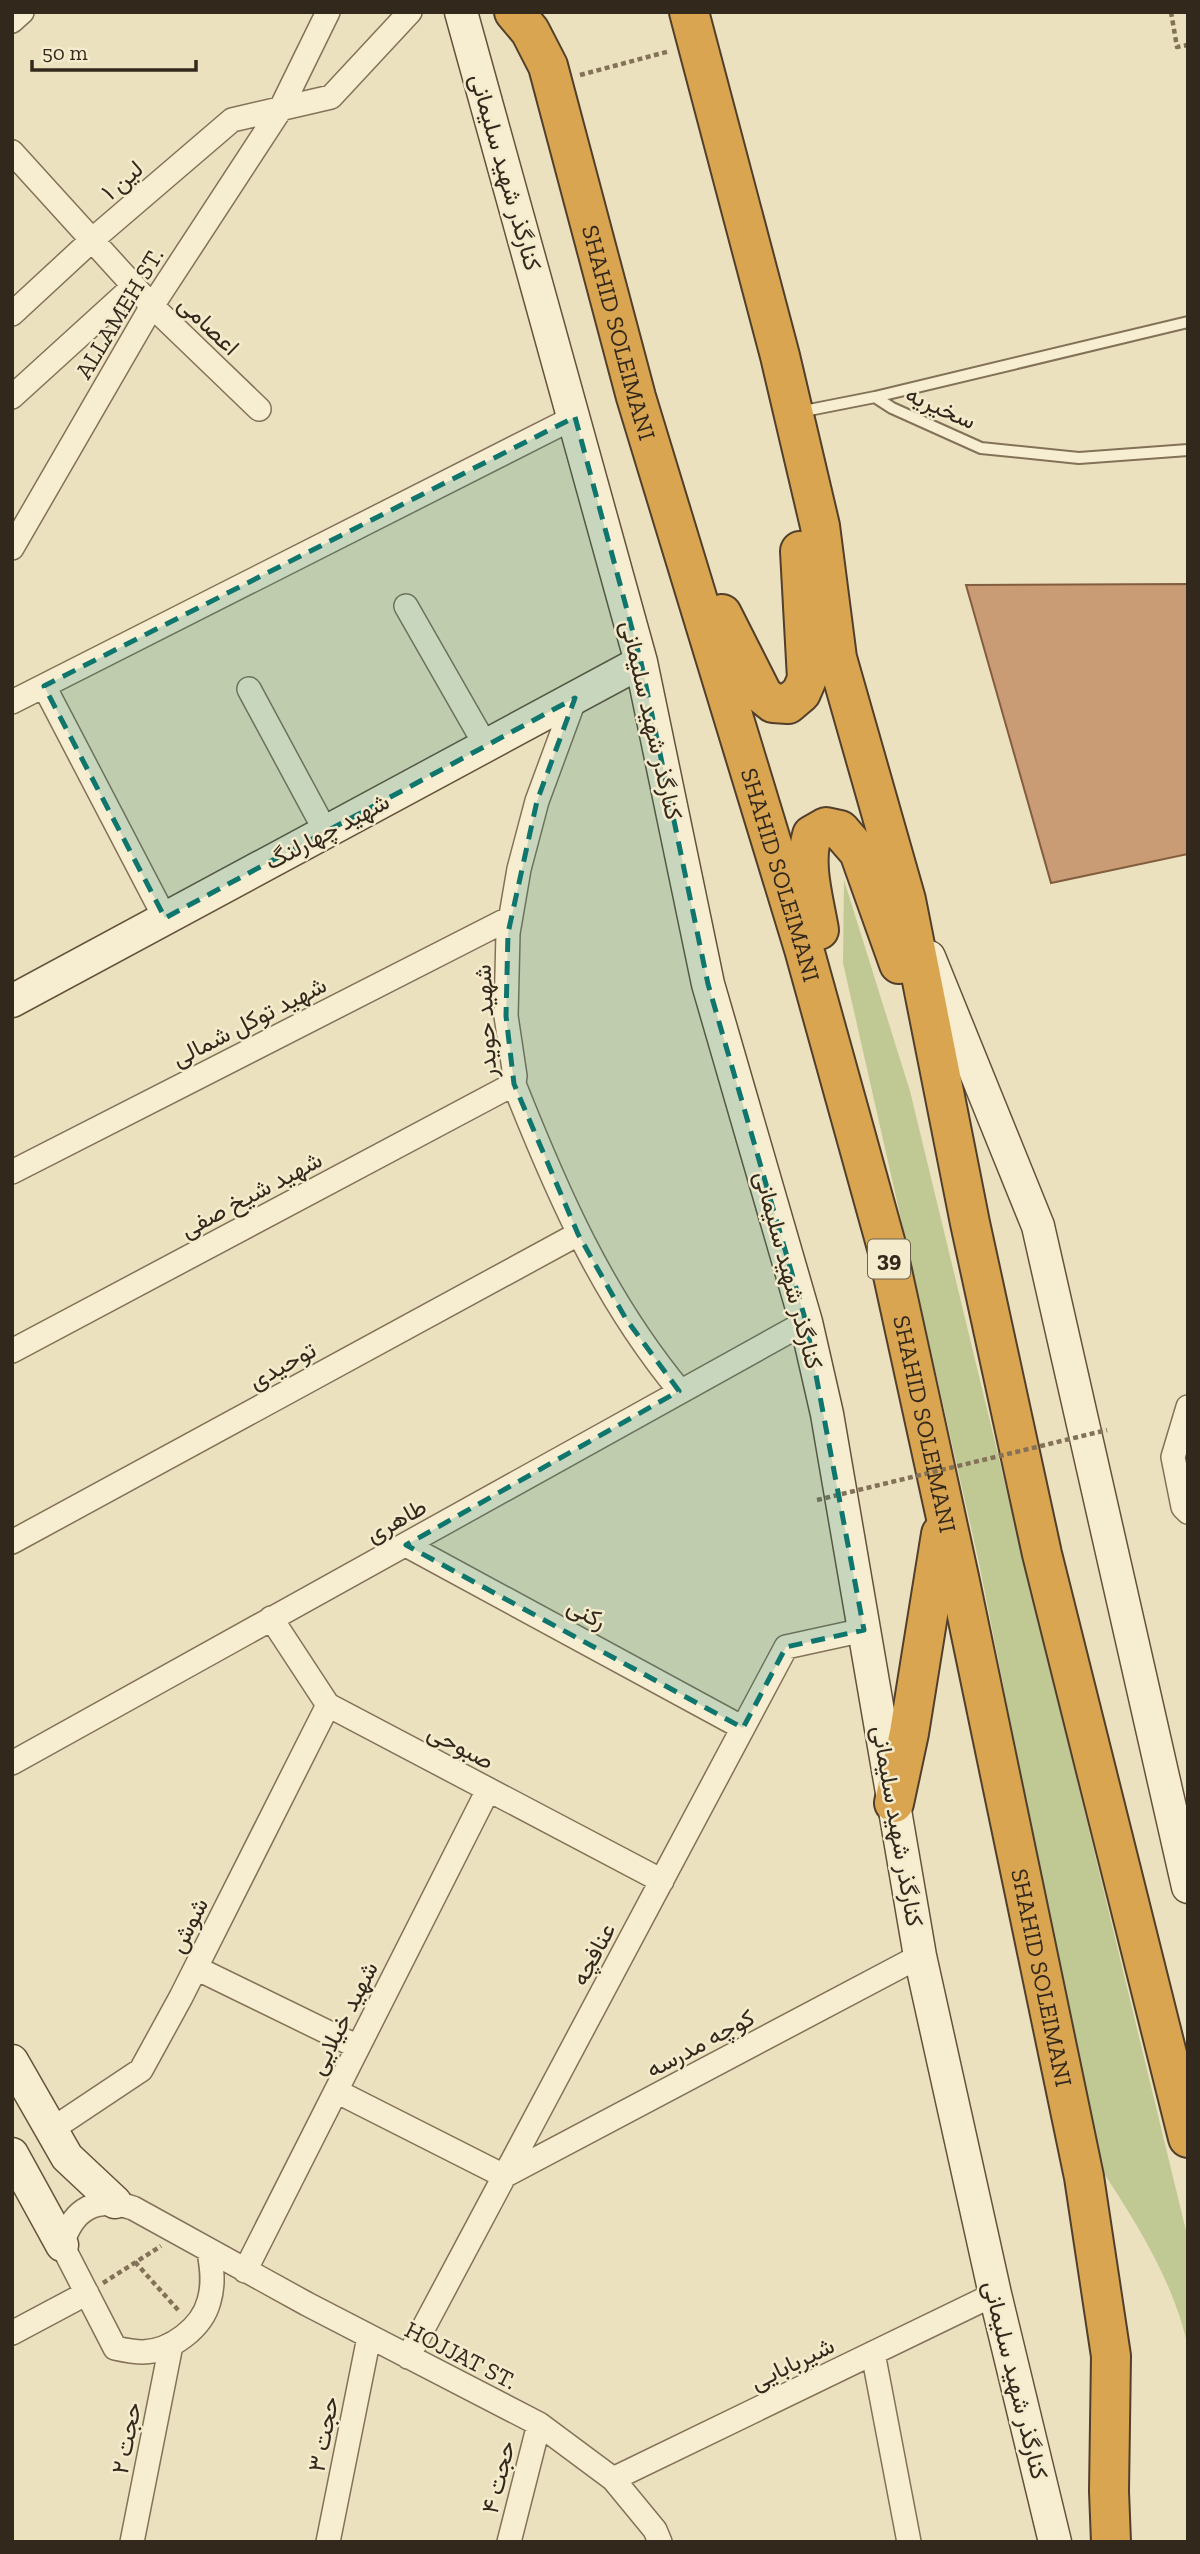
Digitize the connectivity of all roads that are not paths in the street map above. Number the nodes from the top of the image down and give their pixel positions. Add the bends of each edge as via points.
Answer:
1 (22, 12) edge
2 (328, 12) edge
3 (410, 12) edge
4 (461, 12) edge
5 (523, 18) edge
6 (12, 21) edge
7 (694, 28) edge
8 (280, 110) junction
9 (12, 152) edge
10 (92, 240) junction
11 (134, 286) junction
12 (152, 306) junction
13 (12, 314) edge
14 (1188, 322) edge
15 (12, 397) edge
16 (875, 397) junction
17 (259, 409) dead end
18 (793, 413) junction
19 (575, 416) junction
20 (1188, 450) edge
21 (658, 468) junction
22 (812, 495) junction
23 (12, 548) edge
24 (406, 606) dead end
25 (641, 662) junction
26 (44, 686) junction
27 (249, 688) dead end
28 (575, 698) junction
29 (12, 702) edge
30 (486, 746) junction
31 (326, 832) junction
32 (906, 900) junction
33 (165, 918) junction
34 (510, 918) junction
35 (12, 1000) edge
36 (836, 1065) junction
37 (942, 1081) junction
38 (514, 1084) junction
39 (12, 1172) edge
40 (578, 1234) junction
41 (806, 1322) junction
42 (12, 1351) edge
43 (680, 1391) junction
44 (1188, 1406) edge
45 (944, 1511) junction
46 (1188, 1512) edge
47 (12, 1542) edge
48 (406, 1545) junction
49 (271, 1618) junction
50 (864, 1630) junction
51 (328, 1705) junction
52 (743, 1728) junction
53 (12, 1763) edge
54 (488, 1790) junction
55 (894, 1803) junction
56 (662, 1881) junction
57 (1188, 1887) edge
58 (920, 1955) junction
59 (196, 1968) junction
60 (358, 2047) junction
61 (12, 2061) edge
62 (336, 2091) junction
63 (51, 2130) junction
64 (1188, 2138) edge
65 (12, 2154) edge
66 (504, 2176) junction
67 (115, 2202) junction
68 (62, 2245) junction
69 (209, 2252) junction
70 (245, 2271) junction
71 (87, 2293) junction
72 (995, 2294) junction
73 (12, 2333) edge
74 (369, 2337) junction
75 (171, 2345) junction
76 (873, 2353) junction
77 (408, 2357) junction
78 (538, 2424) junction
79 (613, 2479) junction
80 (132, 2542) edge
81 (328, 2542) edge
82 (509, 2542) edge
83 (660, 2542) edge
84 (909, 2542) edge
85 (1055, 2542) edge
86 (1111, 2542) edge

1 - 6 street
2 - 8 street, ALLAMEH ST.
3 - 8 street via 331,97
4 - 19 street, کنارگذر شهید سلیمانی
5 - 21 highway, SHAHID SOLEIMANI / 39 via 553,82
7 - 18 highway
8 - 10 street, لین ۱ via 232,120
8 - 12 street, ALLAMEH ST.
9 - 10 street, اعصامی
10 - 11 street, اعصامی
10 - 13 street, لین ۱
11 - 12 street, اعصامی
11 - 15 street
12 - 17 street, اعصامی
12 - 23 street, ALLAMEH ST.
14 - 16 lane, سخیریه
16 - 18 lane
16 - 20 lane, سخیریه via 981,448 1079,458
18 - 22 highway
19 - 25 street, کنارگذر شهید سلیمانی
19 - 26 street
21 - 22 highway via 727,627 763,695 773,703 788,704 801,693 807,679 800,551
21 - 36 highway, SHAHID SOLEIMANI / 39
22 - 32 highway via 837,658
24 - 30 street
25 - 28 street, شهید چهارلنگ
25 - 41 street, کنارگذر شهید سلیمانی via 708,984
26 - 29 street
26 - 33 street
27 - 31 street
28 - 30 street, شهید چهارلنگ
28 - 34 street, شهید حویدر via 537,801
30 - 31 street, شهید چهارلنگ
31 - 33 street, شهید چهارلنگ
32 - 37 highway
32 - 57 street via 1038,1226
33 - 35 street, شهید چهارلنگ
34 - 38 street, شهید حویدر via 506,1016
34 - 39 street, شهید توکل شمالی
36 - 37 highway via 808,846 812,835 826,827 840,830 859,852
36 - 45 highway, SHAHID SOLEIMANI / 39 via 887,1248
37 - 64 highway via 1042,1554
38 - 40 street, شهید حویدر
38 - 42 street, شهید شیخ صفی
40 - 43 street, شهید حویدر via 626,1319
40 - 47 street, توحیدی
41 - 43 street, طاهری
41 - 50 street, کنارگذر شهید سلیمانی via 827,1414
43 - 48 street, طاهری
44 - 46 street via 1173,1457 1183,1507
45 - 55 highway
45 - 86 highway, SHAHID SOLEIMANI / 39 via 1084,2176 1111,2356
48 - 49 street, طاهری
48 - 52 street, رکنی
49 - 51 street, صبوحی
49 - 53 street, طاهری
50 - 52 street, عنافچه via 786,1647
50 - 55 street, کنارگذر شهید سلیمانی
51 - 54 street, صبوحی
51 - 59 street, شوش
52 - 56 street, عنافچه
54 - 56 street, صبوحی
54 - 60 street, شهید خیلایی
55 - 58 street, کنارگذر شهید سلیمانی
56 - 66 street, عنافچه
58 - 66 street, کوچه مدرسه
58 - 72 street, کنارگذر شهید سلیمانی
59 - 60 street
59 - 63 street, شوش via 141,2070
60 - 62 street, شهید خیلایی
61 - 63 street
62 - 66 street
62 - 70 street, شهید خیلایی
63 - 67 street via 66,2157
65 - 68 street
66 - 77 street, عنافچه
67 - 68 street via 79,2212 67,2227
67 - 69 street, HOJJAT ST.
68 - 71 street
69 - 70 street, HOJJAT ST.
69 - 75 street via 213,2275 209,2303 194,2328
70 - 74 street, HOJJAT ST.
71 - 73 street
71 - 75 street via 115,2348 144,2352
72 - 76 street, شیربابایی
72 - 85 street, کنارگذر شهید سلیمانی
74 - 77 street, HOJJAT ST.
74 - 81 street, حجت ۳
75 - 80 street, حجت ۲
76 - 79 street, شیربابایی
76 - 84 street
77 - 78 street, HOJJAT ST.
78 - 79 street, HOJJAT ST.
78 - 82 street, حجت ۴
79 - 83 street, HOJJAT ST.

